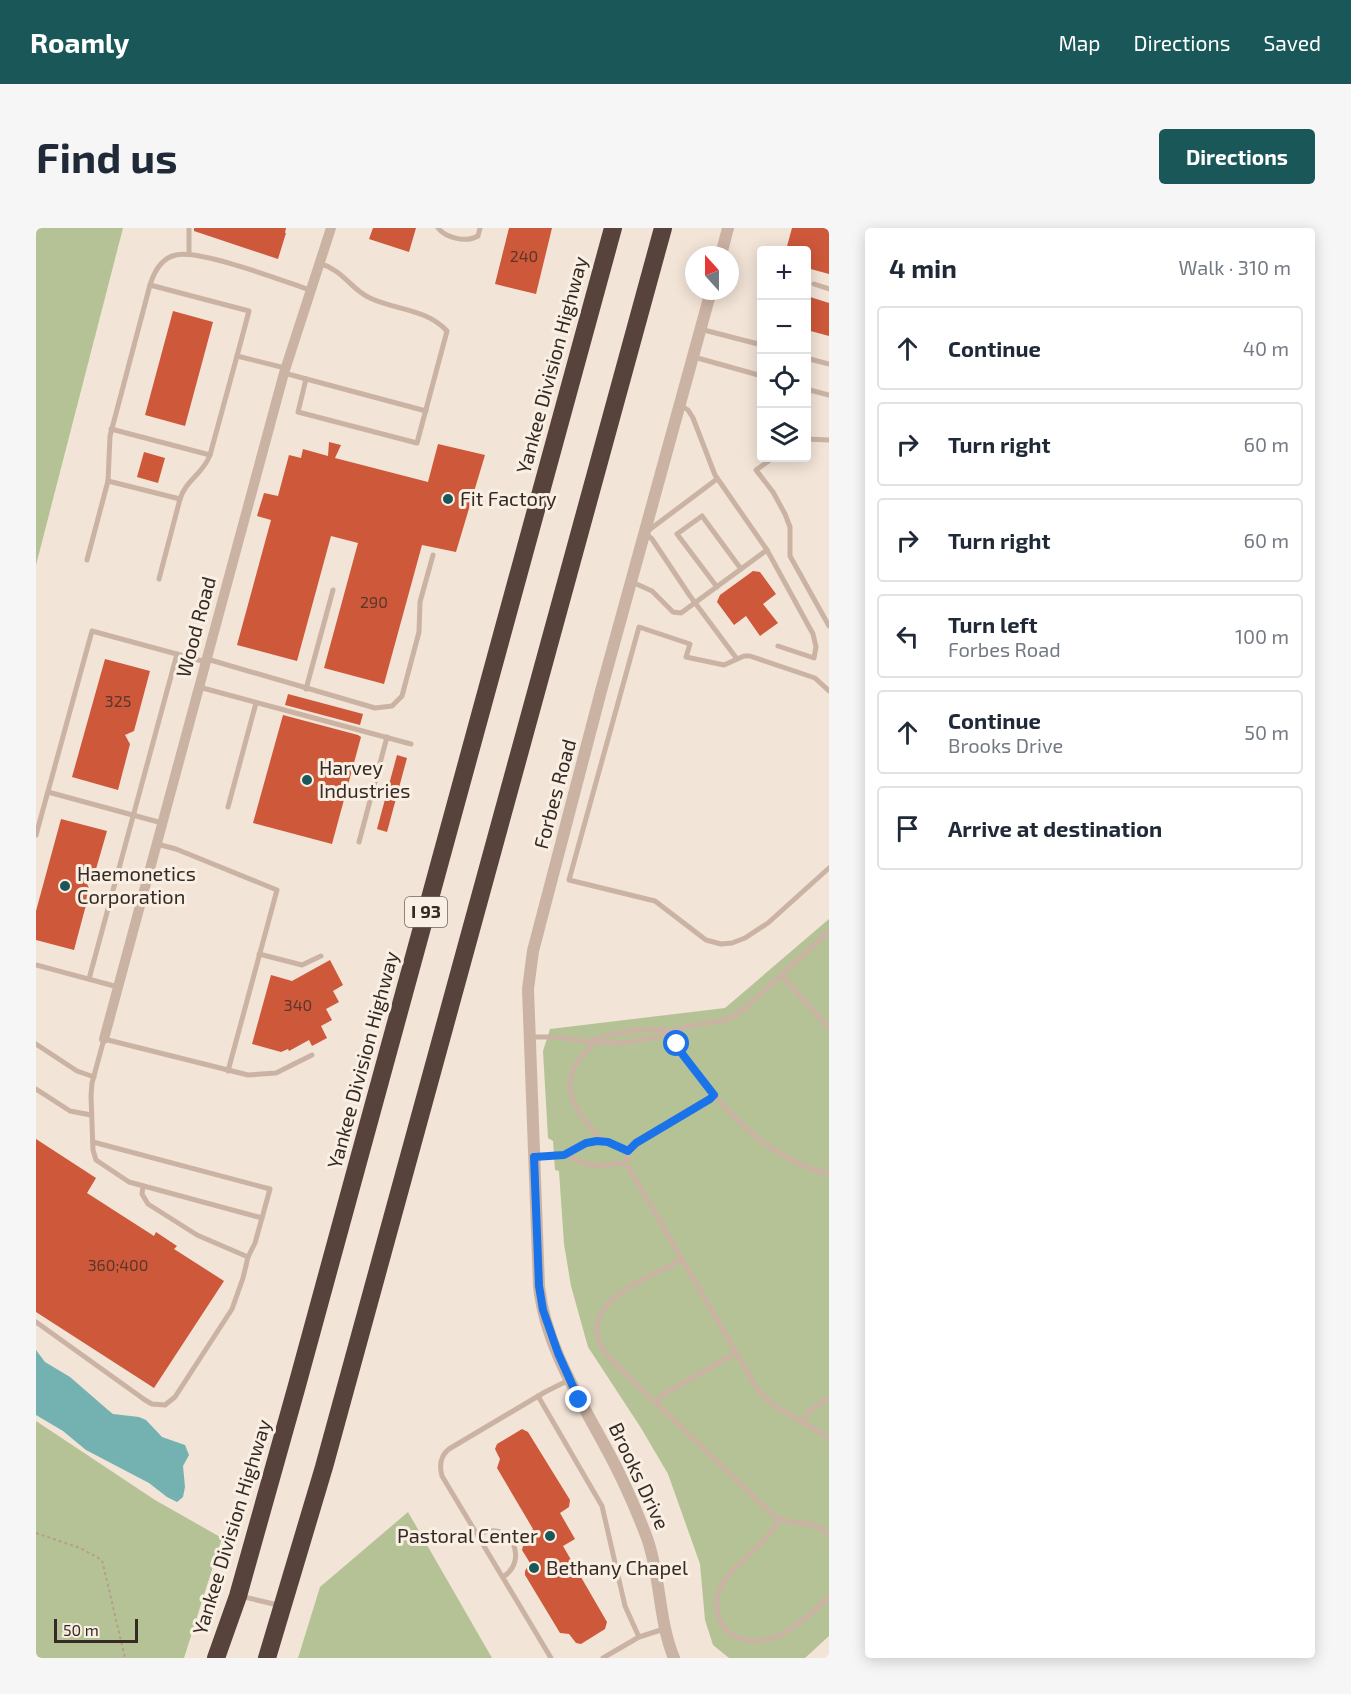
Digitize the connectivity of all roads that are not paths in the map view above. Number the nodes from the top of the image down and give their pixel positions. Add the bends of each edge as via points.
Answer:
1 (189, 228) edge
2 (331, 228) edge
3 (438, 228) edge
4 (480, 228) edge
5 (613, 228) edge
6 (663, 228) edge
7 (728, 228) edge
8 (723, 246) edge
9 (189, 254) junction
10 (319, 263) junction
11 (814, 284) dead end
12 (150, 285) junction
13 (829, 289) edge
14 (310, 290) junction
15 (708, 300) edge
16 (700, 329) junction
17 (757, 344) edge
18 (237, 356) junction
19 (693, 357) junction
20 (811, 359) edge
21 (829, 364) edge
22 (284, 371) junction
23 (757, 375) edge
24 (306, 379) junction
25 (811, 389) edge
26 (829, 395) edge
27 (679, 405) junction
28 (426, 411) junction
29 (111, 429) junction
30 (811, 440) edge
31 (829, 440) edge
32 (210, 455) junction
33 (767, 462) edge
34 (717, 479) junction
35 (108, 480) junction
36 (180, 500) junction
37 (645, 533) junction
38 (767, 550) junction
39 (433, 555) dead end
40 (87, 560) dead end
41 (741, 570) junction
42 (159, 579) dead end
43 (632, 582) junction
44 (717, 587) junction
45 (333, 591) dead end
46 (696, 603) junction
47 (829, 626) edge
48 (778, 646) dead end
49 (177, 654) junction
50 (737, 659) junction
51 (206, 660) junction
52 (199, 687) junction
53 (306, 689) junction
54 (829, 690) edge
55 (256, 703) junction
56 (387, 737) junction
57 (411, 744) dead end
58 (48, 792) junction
59 (228, 807) dead end
60 (133, 816) junction
61 (162, 823) junction
62 (36, 835) edge
63 (359, 842) dead end
64 (157, 844) junction
65 (829, 868) edge
66 (829, 931) edge
67 (259, 954) junction
68 (321, 956) dead end
69 (36, 964) edge
70 (781, 975) junction
71 (89, 979) junction
72 (118, 987) junction
73 (829, 1028) edge
74 (673, 1032) junction
75 (529, 1037) junction
76 (104, 1039) junction
77 (591, 1042) junction
78 (36, 1044) edge
79 (312, 1055) dead end
80 (228, 1071) junction
81 (94, 1077) junction
82 (36, 1089) edge
83 (714, 1095) junction
84 (92, 1115) junction
85 (603, 1141) junction
86 (93, 1142) junction
87 (628, 1151) junction
88 (564, 1155) junction
89 (534, 1157) junction
90 (626, 1163) junction
91 (829, 1174) edge
92 (143, 1186) junction
93 (262, 1218) junction
94 (248, 1257) junction
95 (681, 1260) junction
96 (546, 1318) joint
97 (36, 1322) edge
98 (735, 1353) junction
99 (569, 1380) junction
100 (538, 1396) junction
101 (829, 1398) edge
102 (655, 1402) junction
103 (802, 1421) junction
104 (829, 1438) edge
105 (779, 1519) junction
106 (478, 1535) junction
107 (829, 1535) edge
108 (503, 1577) junction
109 (238, 1596) junction
110 (829, 1597) edge
111 (283, 1606) junction
112 (664, 1629) junction
113 (639, 1637) junction
114 (778, 1643) dead end
115 (755, 1648) dead end
116 (613, 1652) junction
117 (216, 1658) edge
118 (267, 1658) edge
119 (551, 1658) edge
120 (603, 1658) edge
121 (617, 1658) edge
122 (674, 1658) edge

1 - 9 lane
2 - 10 street, Wood Road
3 - 4 lane via 444,234 467,240 478,236
5 - 109 highway, Yankee Division Highway / I 93
6 - 111 highway, I 93
7 - 8 street
9 - 12 lane via 166,260
9 - 14 lane
10 - 14 street, Wood Road
10 - 28 lane via 336,270 366,296 432,318 447,331
11 - 13 lane
12 - 18 lane via 249,312
12 - 29 lane
14 - 22 street, Wood Road
15 - 16 street, Forbes Road
16 - 17 lane
16 - 19 street, Forbes Road
18 - 22 lane
18 - 32 lane
19 - 23 lane
19 - 27 street, Forbes Road
20 - 21 lane
22 - 24 lane
22 - 51 street, Wood Road
24 - 28 lane
24 - 28 lane via 298,412 309,415 417,443
25 - 26 lane
27 - 34 lane via 693,418
27 - 37 street, Forbes Road
29 - 32 lane
29 - 35 lane
30 - 31 lane
32 - 36 lane via 202,471 187,484
33 - 47 lane via 756,470 787,518 790,556
34 - 37 lane
34 - 38 lane
35 - 36 lane
35 - 40 lane
36 - 42 lane
37 - 43 street, Forbes Road
37 - 46 lane
38 - 41 lane
38 - 48 lane via 813,634 816,651 814,658
39 - 53 lane via 420,602 419,632 397,703 375,708
41 - 44 lane
41 - 44 lane via 702,516 677,534
43 - 46 lane via 652,591 673,612 681,613
43 - 75 street, Forbes Road via 533,951 528,989
44 - 46 lane
45 - 53 lane
46 - 50 lane
49 - 51 lane
49 - 58 lane via 92,631
49 - 60 lane
50 - 54 lane via 750,656 815,678
50 - 65 lane via 719,665 687,657 690,644 639,627 569,880 655,901 706,940 721,944 745,938 768,923
51 - 52 street, Wood Road
51 - 53 lane
52 - 55 lane
52 - 61 street, Wood Road
55 - 56 lane
55 - 59 lane
56 - 57 lane
56 - 63 lane
58 - 60 lane
58 - 62 lane
60 - 61 lane
60 - 71 lane
61 - 64 street, Wood Road
64 - 67 lane via 277,890
64 - 72 street, Wood Road
66 - 70 lane
67 - 68 lane via 302,965
67 - 80 lane
69 - 71 lane
70 - 73 lane
70 - 74 lane via 732,1017
71 - 72 lane
72 - 76 street, Wood Road
74 - 77 lane via 653,1029
74 - 83 lane via 683,1055
75 - 77 lane
75 - 89 street, Forbes Road
76 - 80 lane
76 - 81 lane
77 - 85 lane via 574,1068 570,1098
78 - 81 lane via 77,1071
79 - 80 lane via 269,1074
81 - 84 lane
82 - 84 lane via 70,1111
83 - 87 lane
83 - 91 lane via 771,1148 799,1164
84 - 86 lane
85 - 87 lane
85 - 88 lane via 586,1143
86 - 92 lane via 95,1157 101,1165
86 - 93 lane via 270,1189
87 - 90 lane
88 - 89 lane
88 - 90 lane via 592,1166
89 - 96 street, Forbes Road via 539,1286
90 - 95 lane
92 - 93 lane
92 - 94 lane via 142,1194 148,1204 192,1232
93 - 94 lane
94 - 97 lane via 229,1314 175,1397 165,1404 148,1402
95 - 98 lane
95 - 102 lane via 618,1294 598,1318 598,1336 604,1351
96 - 99 street, Brooks Drive
98 - 102 lane
98 - 103 lane via 767,1400
99 - 100 lane
99 - 112 street, Brooks Drive via 615,1466 647,1539
100 - 106 lane via 443,1455 442,1476
100 - 113 lane via 602,1506 626,1610
101 - 103 lane via 810,1410
102 - 105 lane
103 - 104 lane
105 - 107 lane via 814,1524
105 - 115 lane via 767,1539 724,1582 717,1599 723,1627 734,1639
106 - 108 lane
106 - 108 lane via 497,1530 512,1543 515,1563
108 - 119 lane
109 - 111 lane
109 - 117 highway, Yankee Division Highway / I 93
110 - 114 lane
111 - 118 highway, I 93
112 - 113 lane
112 - 122 street, Brooks Drive
113 - 116 lane
116 - 120 lane
116 - 121 lane

